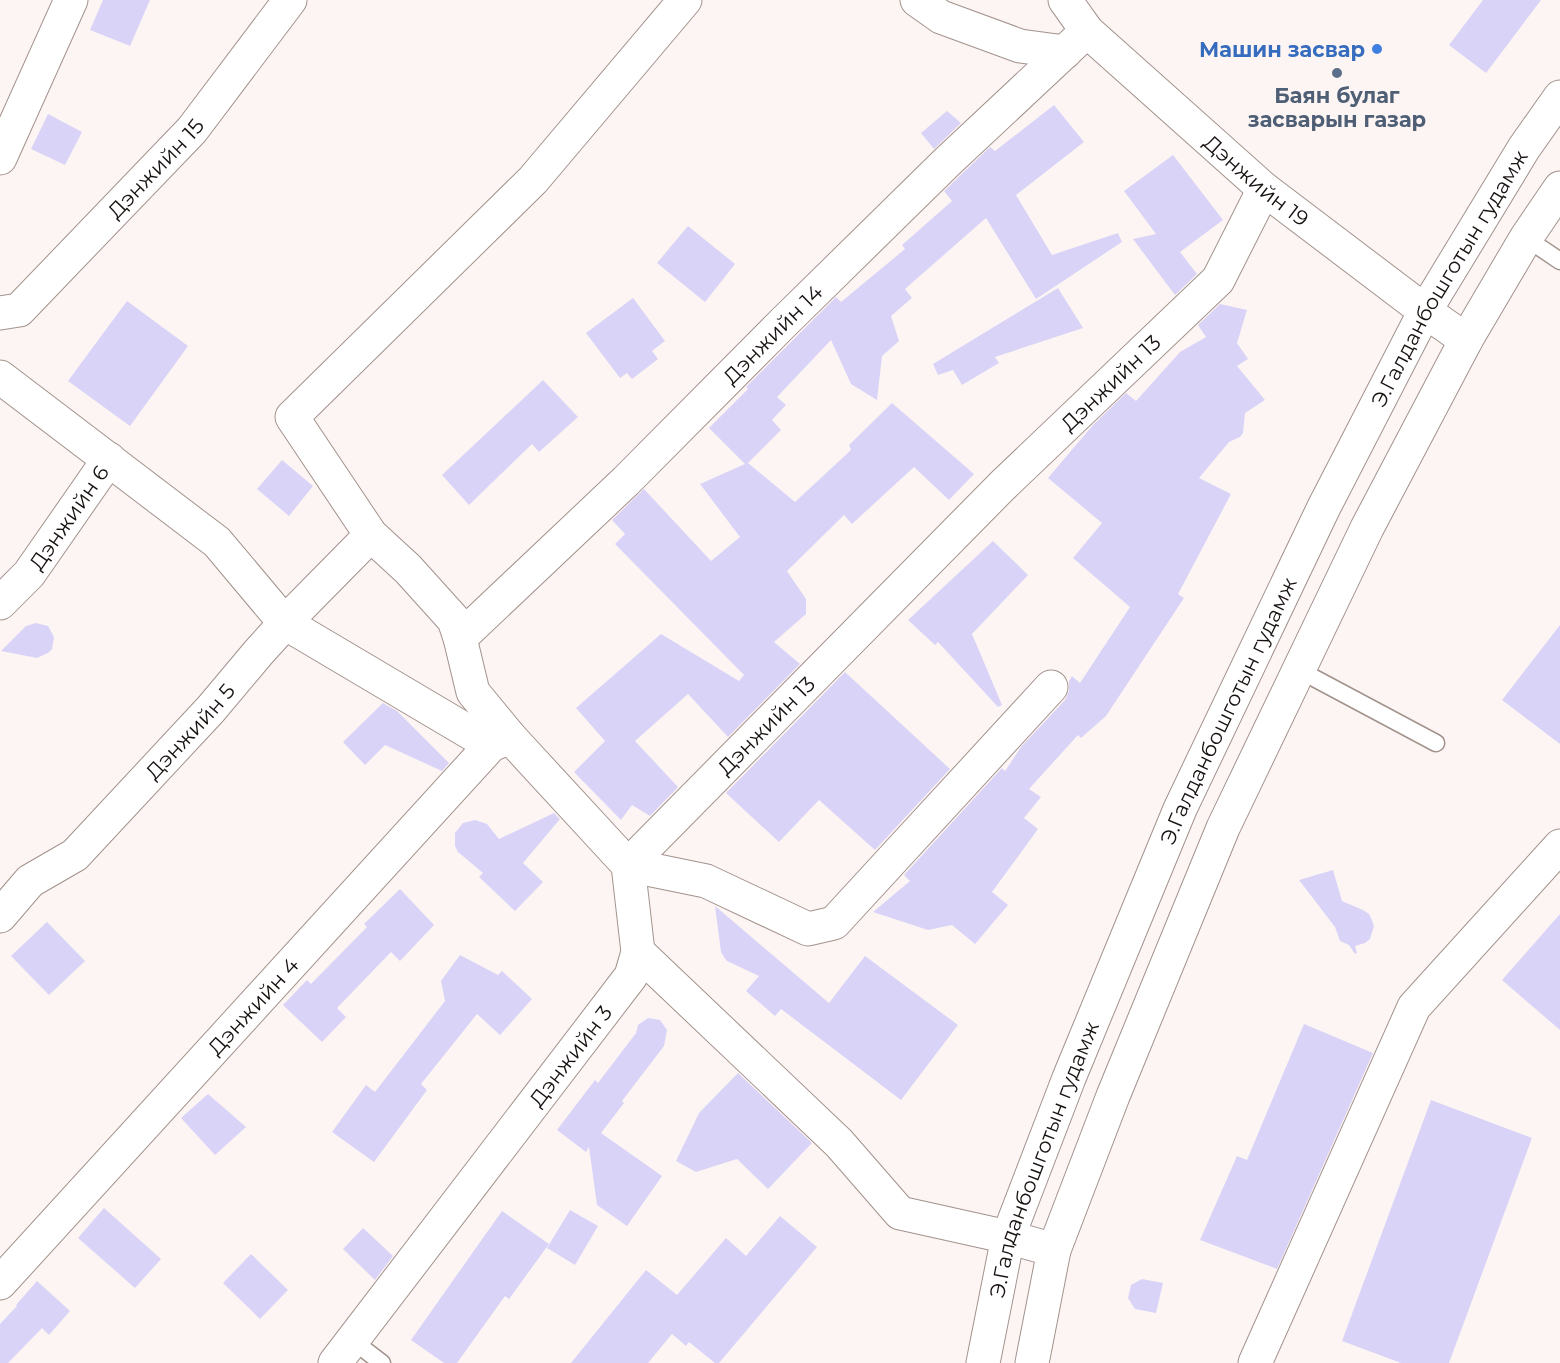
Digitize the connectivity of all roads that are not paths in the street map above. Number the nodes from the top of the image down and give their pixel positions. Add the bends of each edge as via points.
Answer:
1 (71, 0) edge
2 (290, 0) edge
3 (686, 0) edge
4 (917, 0) edge
5 (1065, 0) edge
6 (1076, 41) junction
7 (1560, 97) edge
8 (0, 158) edge
9 (1264, 189) junction
10 (1560, 189) edge
11 (1526, 238) junction
12 (1560, 261) edge
13 (1425, 311) junction
14 (0, 313) edge
15 (1466, 340) junction
16 (0, 377) edge
17 (109, 459) junction
18 (371, 535) junction
19 (0, 603) edge
20 (285, 623) junction
21 (460, 638) junction
22 (1299, 670) junction
23 (1051, 687) dead end
24 (500, 741) junction
25 (1436, 743) dead end
26 (1560, 846) edge
27 (628, 865) junction
28 (0, 916) edge
29 (638, 952) junction
30 (1008, 1237) junction
31 (1054, 1250) junction
32 (0, 1283) edge
33 (344, 1352) edge
34 (382, 1363) edge
35 (983, 1363) edge
36 (1032, 1363) edge
37 (1255, 1363) edge

1 - 8 street
2 - 14 street, Дэнжийн 15 via 192,130 19,310
3 - 18 street via 533,180 292,417
4 - 6 street via 941,17 1020,46
5 - 6 street, Дэнжийн 19
6 - 9 street, Дэнжийн 19
6 - 21 street, Дэнжийн 14 via 947,162 626,482
7 - 13 street, Э.Галданбошготын гудамж via 1524,148
9 - 13 street, Дэнжийн 19
9 - 27 street, Дэнжийн 13 via 1218,280 1002,486
10 - 11 street, Э.Галданбошготын гудамж
11 - 12 lane
11 - 15 street, Э.Галданбошготын гудамж
13 - 15 street, Дэнжийн 19
13 - 30 street, Э.Галданбошготын гудамж via 1324,507 1180,808
15 - 22 street, Э.Галданбошготын гудамж via 1366,528
16 - 17 street
17 - 19 street, Дэнжийн 6 via 29,574
17 - 20 street via 217,542
18 - 20 street, Дэнжийн 5
18 - 21 street via 454,620
20 - 24 street
20 - 28 street, Дэнжийн 5 via 212,709 75,855 30,881
21 - 24 street via 473,692
22 - 25 lane
22 - 31 street, Э.Галданбошготын гудамж via 1223,828
23 - 27 street via 834,922 808,929 706,881
24 - 27 street
24 - 32 street, Дэнжийн 4
26 - 37 street via 1414,1007
27 - 29 street, Дэнжийн 3
29 - 30 street via 839,1143 900,1213
29 - 33 street, Дэнжийн 3 via 632,976
30 - 31 street
30 - 35 street, Э.Галданбошготын гудамж
31 - 36 street, Э.Галданбошготын гудамж
33 - 34 lane

